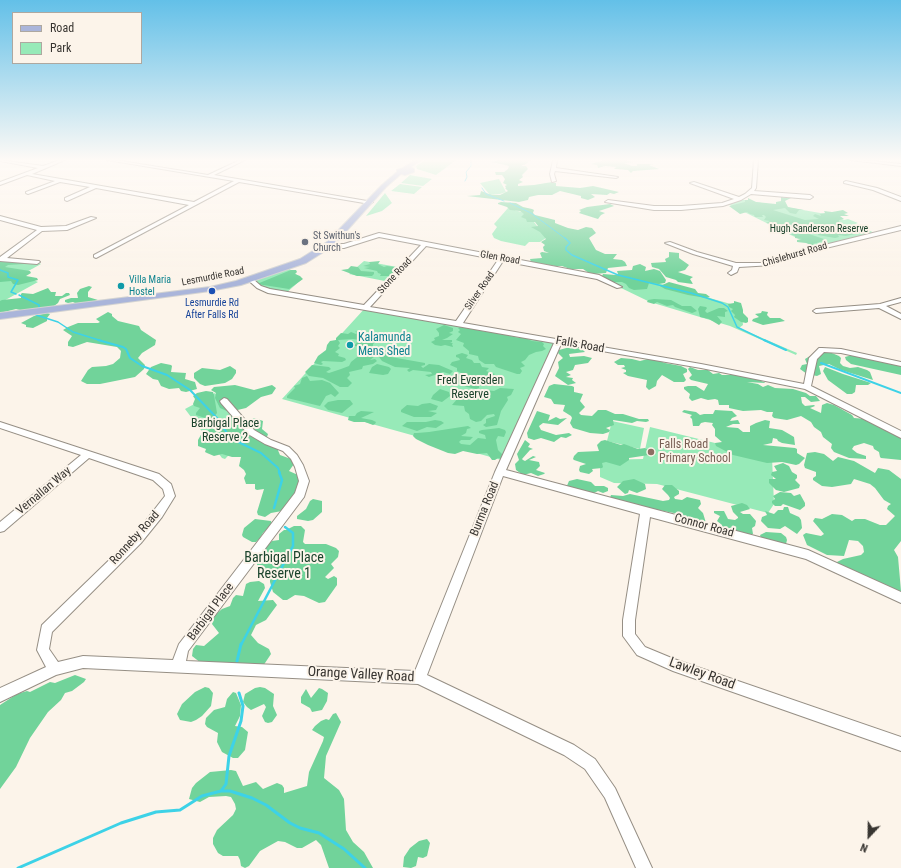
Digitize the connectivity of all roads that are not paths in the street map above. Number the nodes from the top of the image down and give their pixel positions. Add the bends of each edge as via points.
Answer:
1 (175, 201) edge
2 (200, 201) edge
3 (361, 201) edge
4 (735, 201) edge
5 (370, 202) joint
6 (608, 202) dead end
7 (194, 204) junction
8 (0, 218) edge
9 (93, 218) dead end
10 (901, 228) edge
11 (41, 229) junction
12 (892, 231) junction
13 (901, 235) edge
14 (668, 243) dead end
15 (424, 244) junction
16 (328, 246) junction
17 (96, 256) dead end
18 (502, 258) junction
19 (0, 259) edge
20 (37, 262) dead end
21 (736, 265) junction
22 (731, 273) dead end
23 (251, 280) junction
24 (619, 287) dead end
25 (901, 300) edge
26 (880, 306) junction
27 (366, 308) junction
28 (816, 311) dead end
29 (0, 316) edge
30 (901, 317) edge
31 (458, 324) junction
32 (558, 342) junction
33 (901, 364) edge
34 (807, 387) junction
35 (224, 401) dead end
36 (0, 425) edge
37 (901, 435) edge
38 (87, 455) junction
39 (500, 472) junction
40 (646, 510) junction
41 (0, 528) edge
42 (901, 598) edge
43 (178, 665) junction
44 (55, 669) junction
45 (418, 678) junction
46 (0, 695) edge
47 (901, 744) edge
48 (644, 868) edge

1 - 7 street
2 - 7 street
3 - 5 street
4 - 6 street via 681,208 654,208
5 - 16 main road, Lesmurdie Road
7 - 17 street
8 - 11 street
9 - 11 street via 67,228
10 - 12 street, Chislehurst Road
11 - 19 street
12 - 13 street
12 - 21 street, Chislehurst Road via 778,258 771,264
14 - 21 street, Chislehurst Road
15 - 16 street, Glen Road via 379,235 344,246
15 - 18 street, Glen Road
15 - 27 street, Stone Road
16 - 23 main road, Lesmurdie Road via 295,264
18 - 24 street, Glen Road via 599,276
18 - 31 street, Silver Road
19 - 20 street
21 - 22 street via 735,271
23 - 27 street, Falls Road via 268,291
23 - 29 main road, Lesmurdie Road via 186,293
25 - 26 street
26 - 28 street
26 - 30 street
27 - 31 street, Falls Road
31 - 32 street, Falls Road
32 - 34 street, Falls Road
32 - 39 street, Burma Road
33 - 34 street via 841,351 822,350 813,358
34 - 37 street, Falls Road
35 - 43 street, Barbigal Place via 256,437 286,449 294,457 304,481 300,494 183,648
36 - 38 street, Ronneby Road
38 - 41 street, Vernallan Way
38 - 44 street, Ronneby Road via 156,477 168,486 170,496 137,540 46,629 43,650
39 - 40 street, Connor Road
39 - 45 street, Burma Road
40 - 42 street, Connor Road via 808,554
40 - 47 street, Lawley Road via 629,620 629,636 641,651 673,665
43 - 44 street, Orange Valley Road via 83,662
43 - 45 street, Orange Valley Road
44 - 46 street, Orange Valley Road
45 - 48 street, Orange Valley Road via 569,750 590,764 610,793

